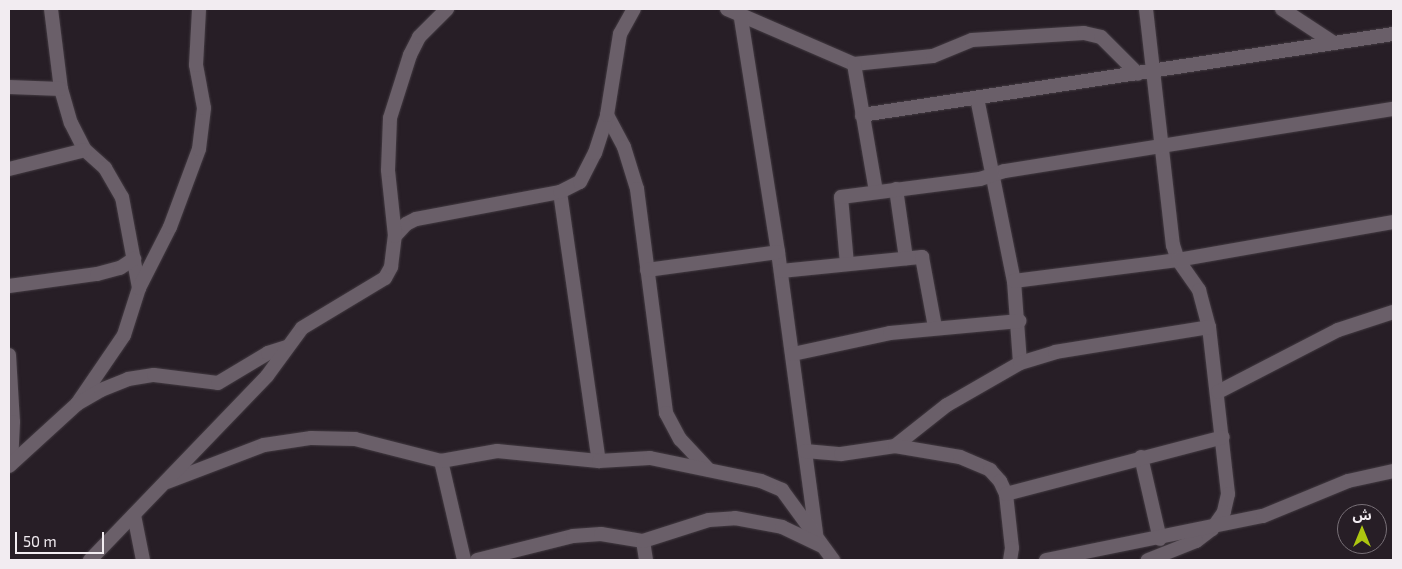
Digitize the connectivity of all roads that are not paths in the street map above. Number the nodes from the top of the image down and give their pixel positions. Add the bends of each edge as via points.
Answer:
1 (51, 9) edge
2 (199, 9) edge
3 (447, 9) edge
4 (634, 9) edge
5 (1146, 9) edge
6 (1282, 9) edge
7 (734, 10) edge
8 (1393, 34) edge
9 (1334, 43) junction
10 (854, 64) junction
11 (1154, 72) junction
12 (1138, 74) junction
13 (9, 87) edge
14 (61, 89) junction
15 (977, 98) junction
16 (1393, 109) edge
17 (607, 115) junction
18 (862, 115) junction
19 (1164, 147) junction
20 (85, 150) junction
21 (9, 169) edge
22 (991, 176) junction
23 (896, 190) junction
24 (560, 192) junction
25 (876, 192) junction
26 (1393, 222) edge
27 (395, 236) junction
28 (778, 252) junction
29 (134, 258) junction
30 (906, 258) junction
31 (1178, 260) junction
32 (847, 264) junction
33 (647, 270) junction
34 (781, 271) junction
35 (1014, 281) junction
36 (9, 286) edge
37 (139, 288) junction
38 (1393, 312) edge
39 (1019, 321) junction
40 (935, 327) junction
41 (1209, 327) junction
42 (286, 347) junction
43 (793, 354) junction
44 (9, 355) edge
45 (1020, 363) junction
46 (1218, 392) junction
47 (77, 404) junction
48 (1223, 437) junction
49 (895, 446) junction
50 (805, 451) junction
51 (1141, 457) junction
52 (441, 461) junction
53 (599, 461) junction
54 (10, 465) edge
55 (709, 470) junction
56 (1393, 471) edge
57 (167, 482) junction
58 (1006, 494) junction
59 (134, 515) junction
60 (1212, 529) junction
61 (1160, 539) junction
62 (820, 541) junction
63 (642, 542) junction
64 (90, 560) edge
65 (143, 560) edge
66 (464, 560) edge
67 (477, 560) edge
68 (646, 560) edge
69 (833, 560) edge
70 (1010, 560) edge
71 (1046, 560) edge
72 (1148, 560) edge

1 - 14 street
2 - 37 street via 196,65 204,108 199,149 170,226
3 - 27 street via 431,22 416,43 390,118 388,170
4 - 17 street via 620,34
5 - 11 street
6 - 9 street
7 - 10 street
7 - 28 street
8 - 9 street
9 - 11 street
10 - 12 street via 933,56 972,40 1084,33 1101,37
10 - 18 street
11 - 12 street
11 - 19 street
12 - 15 street
13 - 14 street
14 - 20 street via 71,122
15 - 18 street
15 - 22 street
16 - 19 street
17 - 24 street via 588,170 575,187
17 - 33 street via 632,167
18 - 25 street
19 - 22 street
19 - 31 street via 1173,246
20 - 21 street
20 - 29 street via 104,168 122,196
22 - 23 street
22 - 35 street
23 - 25 street
23 - 30 street
24 - 27 street via 416,219
24 - 53 street
25 - 32 street via 839,199
26 - 31 street
27 - 42 street via 391,267 385,278 302,328
28 - 33 street
28 - 34 street
29 - 36 street via 120,268 97,274
29 - 37 street
30 - 32 street
30 - 40 street via 924,259
31 - 35 street
31 - 41 street via 1198,290
32 - 34 street
33 - 55 street via 666,413 680,439
34 - 43 street
35 - 39 street
37 - 47 street via 118,348
38 - 46 street via 1338,330
39 - 40 street
39 - 45 street
40 - 43 street
41 - 45 street via 1055,352
41 - 46 street
42 - 47 street via 268,353 218,383 154,374 128,379
42 - 57 street via 267,376
43 - 50 street
44 - 54 street via 13,422
45 - 49 street via 947,405
46 - 48 street
47 - 54 street
48 - 51 street
48 - 60 street via 1228,494 1224,512
49 - 50 street via 841,454
49 - 58 street via 960,457 990,470
50 - 62 street
51 - 58 street
51 - 61 street
52 - 53 street via 497,450
52 - 57 street via 355,439 311,438 264,445
52 - 66 street
53 - 55 street via 650,458
55 - 62 street via 761,481 782,490
56 - 60 street via 1348,481 1263,516
57 - 59 street
58 - 70 street via 1012,548
59 - 64 street
59 - 65 street
60 - 61 street
60 - 72 street via 1196,541
61 - 71 street
62 - 63 street via 782,527 735,518 709,520
62 - 69 street
63 - 67 street via 601,534 573,536
63 - 68 street

